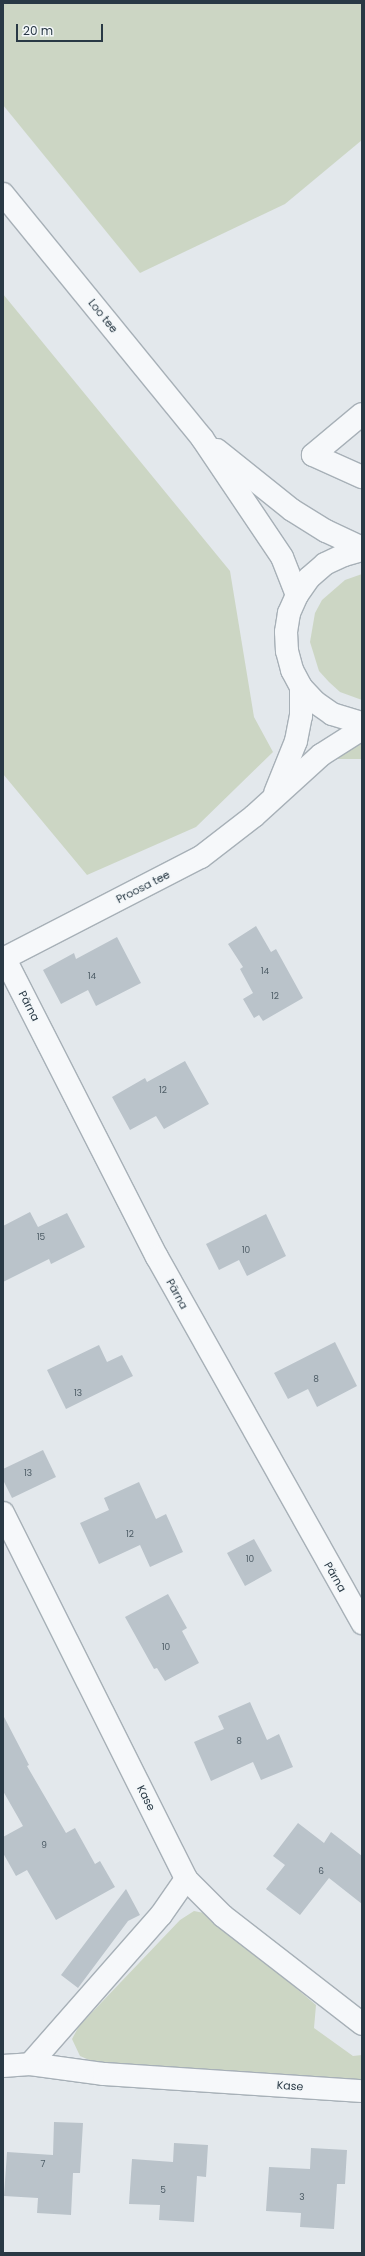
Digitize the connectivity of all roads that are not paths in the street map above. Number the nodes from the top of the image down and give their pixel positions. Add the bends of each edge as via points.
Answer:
1 (3, 194) edge
2 (362, 414) edge
3 (202, 438) junction
4 (362, 476) edge
5 (362, 549) edge
6 (297, 595) junction
7 (302, 687) junction
8 (362, 723) edge
9 (362, 729) edge
10 (273, 798) junction
11 (4, 959) edge
12 (3, 1513) edge
13 (362, 1623) edge
14 (186, 1879) junction
15 (362, 2024) edge
16 (30, 2064) junction
17 (3, 2066) edge
18 (362, 2091) edge

1 - 3 street, Loo tee
2 - 4 street via 313,454
3 - 5 street, Loo tee via 292,510
3 - 6 street, Loo tee via 282,557
5 - 6 street via 325,564 309,578
6 - 7 street via 289,613 287,645 292,670
7 - 8 street via 315,702 332,714
7 - 10 street, Proosa tee via 302,716 296,741
9 - 10 street, Proosa tee via 332,747
10 - 11 street, Proosa tee via 230,836 201,857
11 - 13 street, Pärna via 157,1257
12 - 14 street, Kase
14 - 15 street, Kase via 223,1916
14 - 16 street via 161,1915
16 - 17 street, Kase
16 - 18 street, Kase via 104,2074

